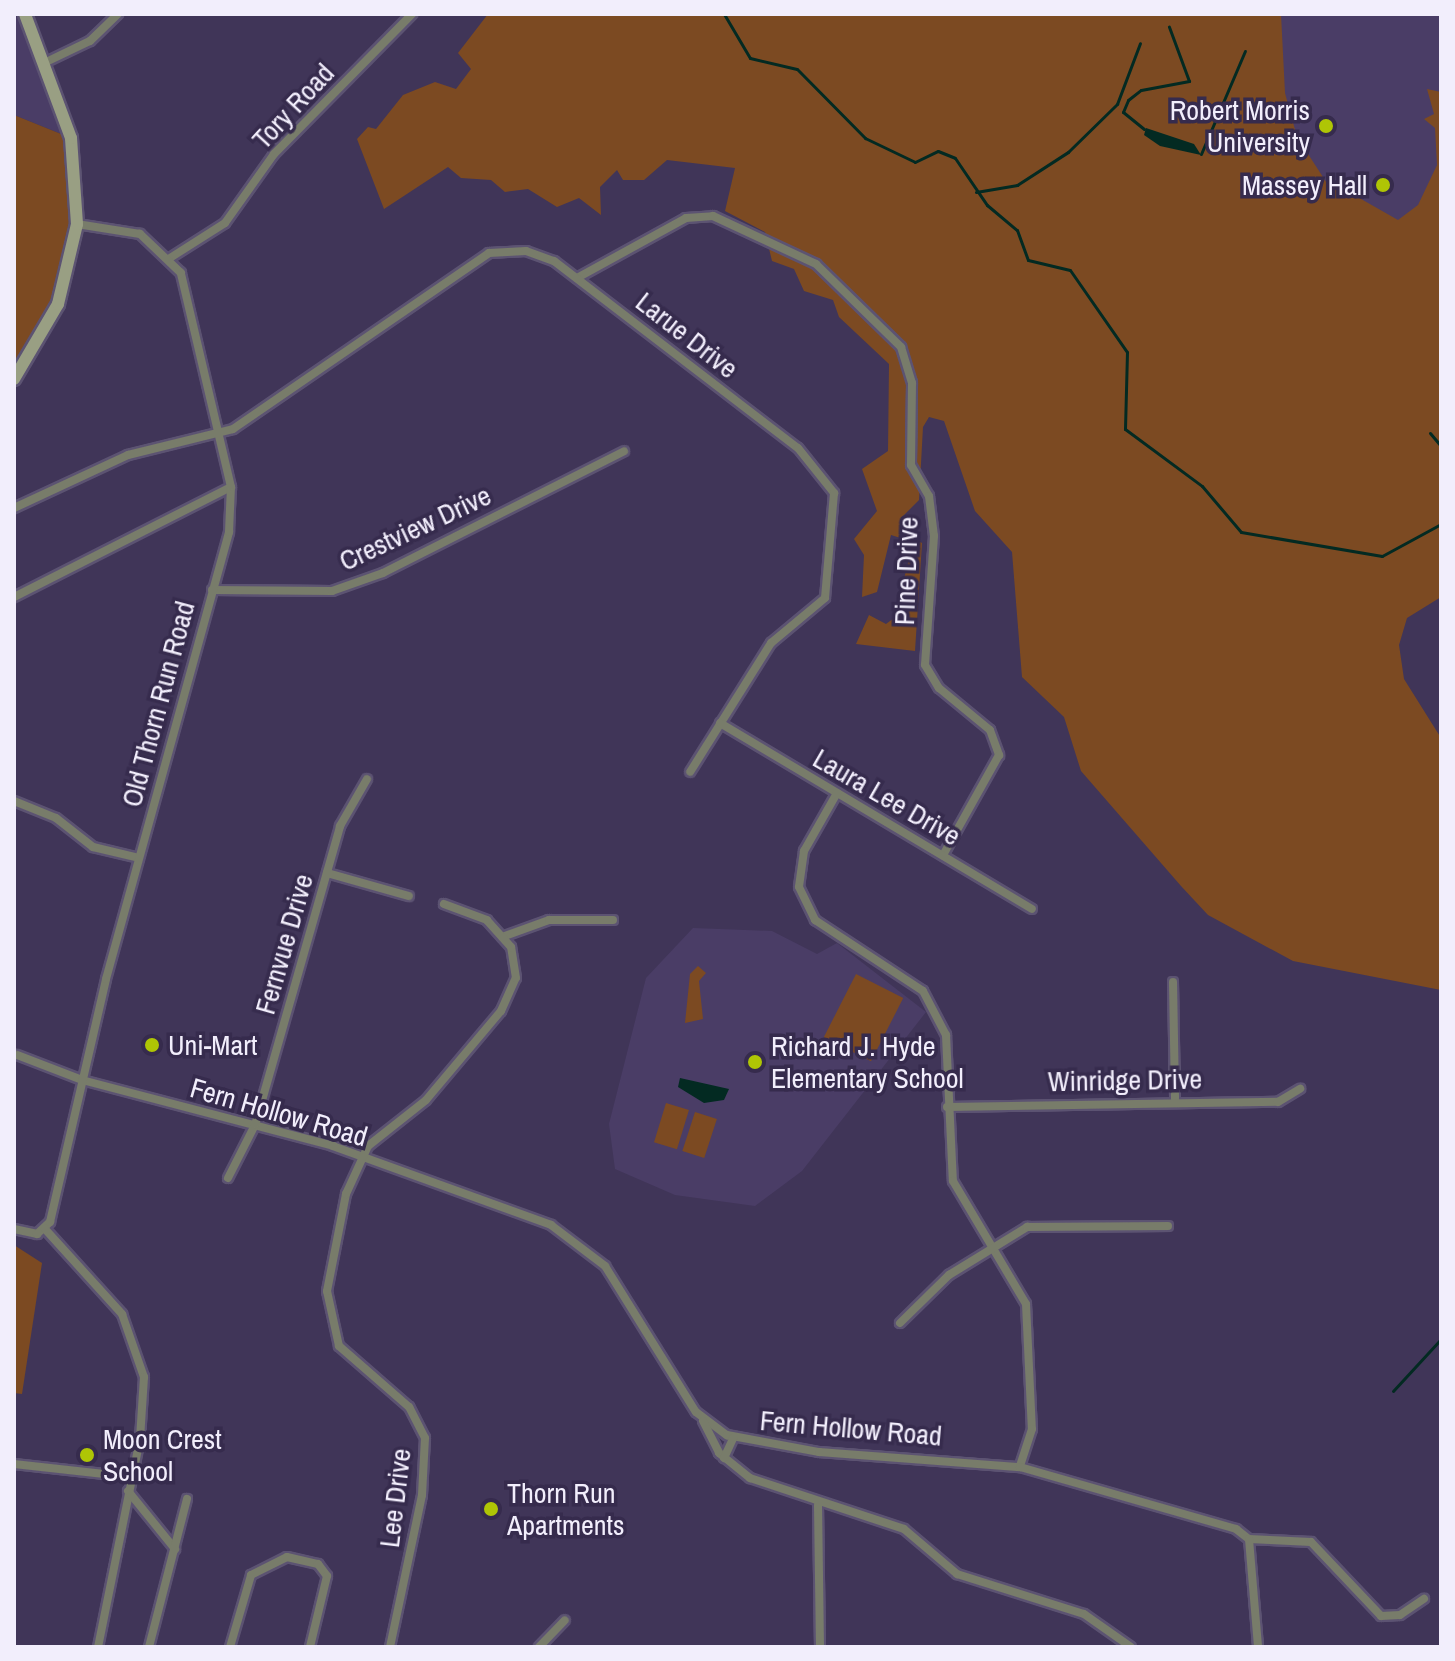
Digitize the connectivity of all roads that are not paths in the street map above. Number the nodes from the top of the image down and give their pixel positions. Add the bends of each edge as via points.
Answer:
1 (25, 14) edge
2 (118, 14) edge
3 (412, 14) edge
4 (44, 63) junction
5 (77, 224) junction
6 (170, 258) junction
7 (577, 278) junction
8 (14, 379) edge
9 (218, 433) junction
10 (624, 451) dead end
11 (231, 487) junction
12 (14, 508) edge
13 (212, 590) junction
14 (14, 597) edge
15 (720, 723) junction
16 (690, 772) dead end
17 (367, 779) dead end
18 (837, 793) junction
19 (14, 801) edge
20 (943, 855) junction
21 (139, 858) junction
22 (327, 873) junction
23 (409, 896) dead end
24 (444, 904) dead end
25 (1032, 909) dead end
26 (613, 920) dead end
27 (502, 937) junction
28 (1173, 982) dead end
29 (17, 1055) dead end
30 (82, 1080) junction
31 (1300, 1089) dead end
32 (1175, 1099) junction
33 (947, 1107) junction
34 (255, 1125) junction
35 (361, 1157) junction
36 (228, 1178) dead end
37 (1168, 1226) dead end
38 (14, 1229) edge
39 (45, 1229) junction
40 (993, 1246) junction
41 (900, 1323) dead end
42 (703, 1420) junction
43 (734, 1437) junction
44 (724, 1458) junction
45 (14, 1464) edge
46 (1020, 1467) junction
47 (131, 1477) junction
48 (128, 1491) junction
49 (187, 1499) dead end
50 (818, 1505) junction
51 (1249, 1539) junction
52 (175, 1549) junction
53 (1424, 1599) dead end
54 (565, 1620) dead end
55 (98, 1647) edge
56 (149, 1647) edge
57 (230, 1647) edge
58 (310, 1647) edge
59 (391, 1647) edge
60 (539, 1647) edge
61 (820, 1647) edge
62 (1131, 1647) edge
63 (1258, 1647) edge

1 - 4 street
2 - 4 street via 90,41
3 - 6 street, Tory Road via 274,154 225,223
4 - 5 street via 71,138
5 - 6 street, Old Thorn Run Road via 140,234
5 - 8 street via 58,304
6 - 9 street, Old Thorn Run Road via 188,292
7 - 9 street, Larue Drive via 526,251 489,253
7 - 15 street, Larue Drive via 798,448 834,493 827,594 771,643
7 - 20 street, Pine Drive via 686,218 713,216 816,264 901,347 912,383 911,465 929,496 934,536 925,665 939,688 990,730 999,755
9 - 11 street, Old Thorn Run Road
9 - 12 street, Larue Drive via 128,455
10 - 13 street, Crestview Drive via 383,573 332,591
11 - 13 street, Old Thorn Run Road via 229,532
11 - 14 street
13 - 21 street, Old Thorn Run Road
15 - 16 street, Larue Drive
15 - 18 street, Laura Lee Drive
17 - 22 street, Fernvue Drive via 340,826
18 - 20 street, Laura Lee Drive
18 - 33 street via 801,859 801,897 822,925 923,991 946,1035
19 - 21 street via 56,818 93,847
20 - 25 street, Laura Lee Drive
21 - 30 street, Old Thorn Run Road
22 - 23 street
22 - 34 street, Fernvue Drive
24 - 27 street via 487,920
26 - 27 street via 549,920
27 - 35 street, Lee Drive via 516,978 501,1011 426,1100 377,1132
28 - 32 street
29 - 30 street, Fern Hollow Road
30 - 34 street, Fern Hollow Road
30 - 39 street, Old Thorn Run Road
31 - 32 street, Winridge Drive via 1278,1102
32 - 33 street, Winridge Drive
33 - 40 street via 953,1181
34 - 35 street, Fern Hollow Road
34 - 36 street, Fernvue Drive
35 - 42 street, Fern Hollow Road via 551,1225 580,1243 629,1300
35 - 59 street, Lee Drive via 346,1194 327,1317 348,1357 409,1407 427,1456
37 - 40 street via 1027,1227
38 - 39 street
39 - 47 street via 133,1332 145,1400
40 - 41 street via 949,1275
40 - 46 street via 1026,1304 1032,1429
42 - 43 street, Fern Hollow Road
42 - 44 street
43 - 44 street
43 - 46 street, Fern Hollow Road via 819,1452
44 - 50 street via 750,1478
45 - 47 street
46 - 51 street, Fern Hollow Road via 1236,1529
47 - 48 street
48 - 52 street
48 - 55 street
49 - 52 street
50 - 61 street
50 - 62 street via 904,1529 957,1574 1084,1614
51 - 53 street, Fern Hollow Road via 1324,1549 1381,1616 1400,1615
51 - 63 street
52 - 56 street
54 - 60 street
57 - 58 street via 247,1582 261,1566 287,1557 325,1569

